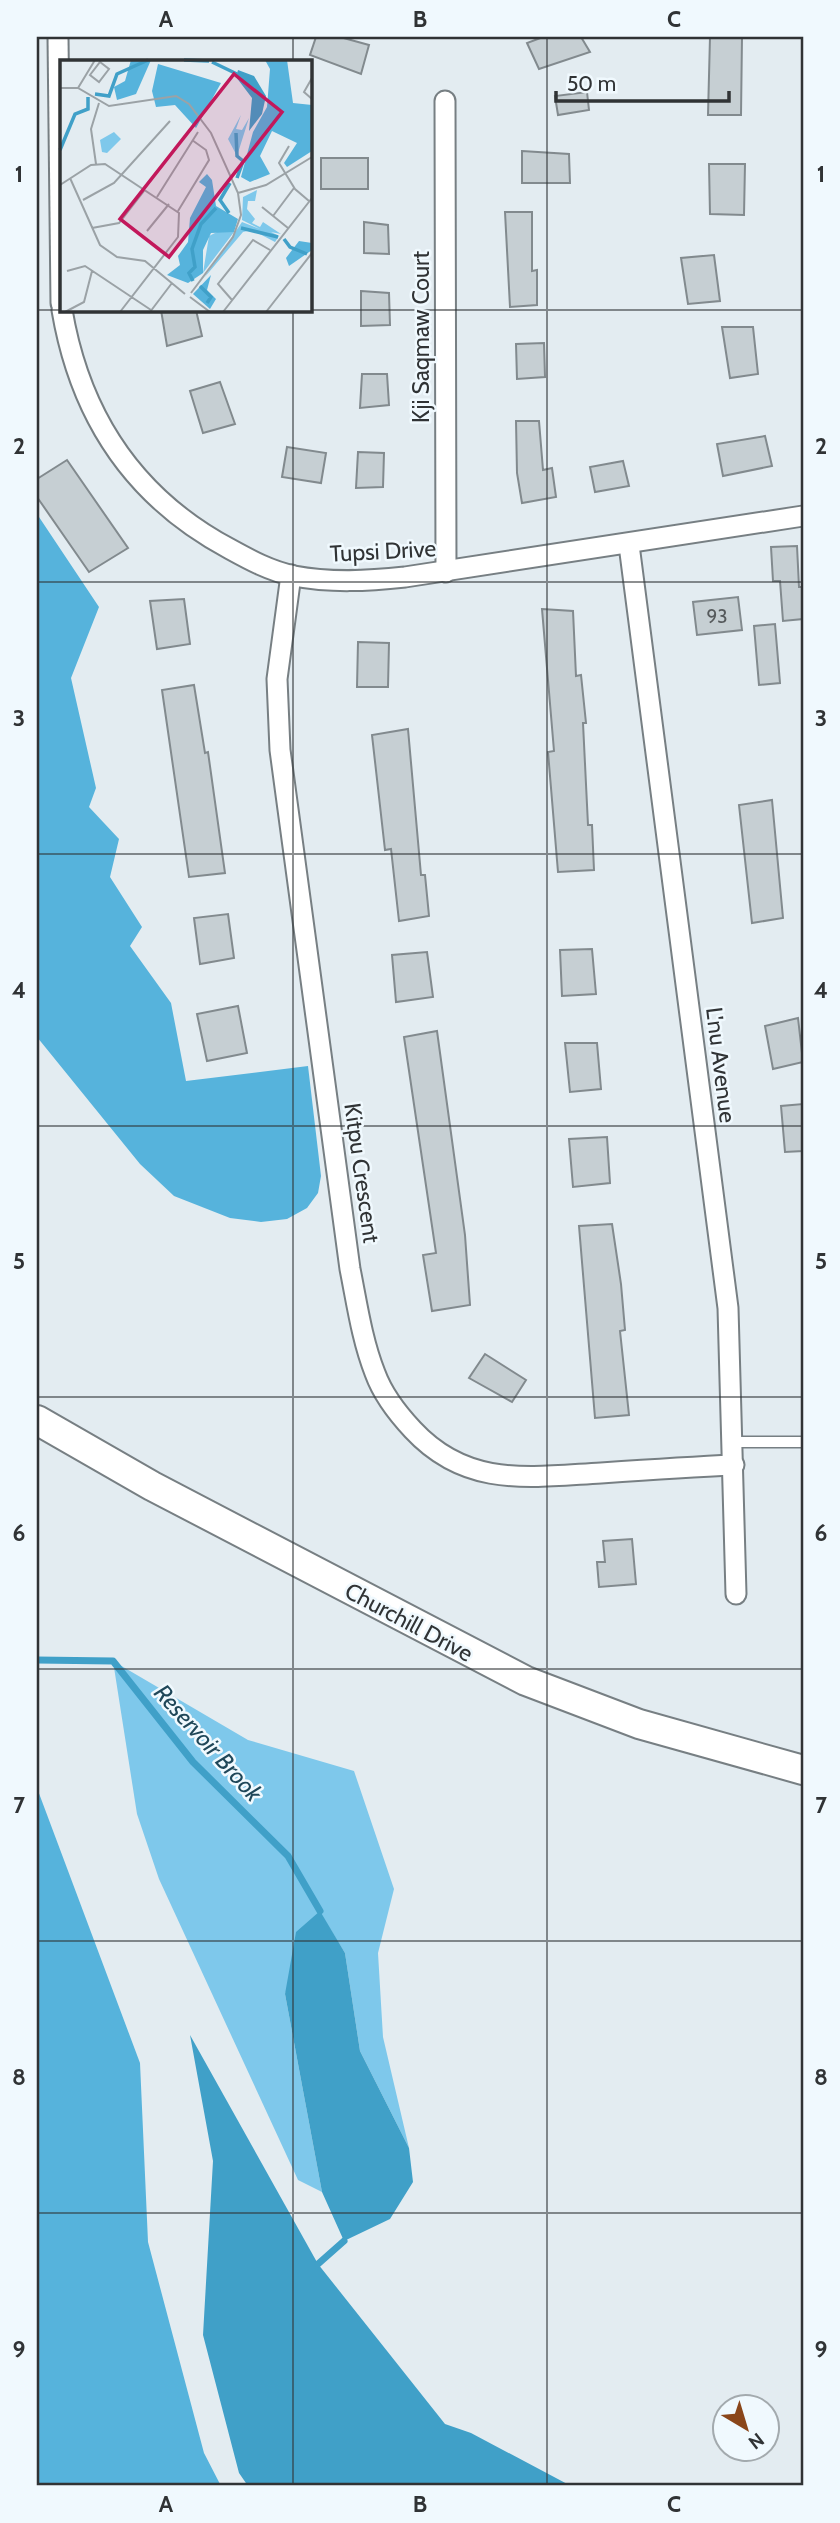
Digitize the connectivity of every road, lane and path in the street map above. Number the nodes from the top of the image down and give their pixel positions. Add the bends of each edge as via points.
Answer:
1 (58, 37) edge
2 (445, 101) dead end
3 (60, 214) edge
4 (62, 312) edge
5 (803, 516) edge
6 (629, 545) junction
7 (446, 572) junction
8 (291, 575) junction
9 (37, 1420) edge
10 (733, 1442) junction
11 (803, 1442) edge
12 (734, 1465) junction
13 (736, 1594) dead end
14 (803, 1770) edge

1 - 3 street
2 - 7 street, Kji Saqmaw Court
4 - 8 street, Tupsi Drive via 83,392 108,439 138,478 195,529 251,561
5 - 6 street, Tupsi Drive
6 - 7 street, Tupsi Drive
6 - 10 street, L'nu Avenue via 728,1308
7 - 8 street, Tupsi Drive via 372,580
8 - 12 street, Kitpu Crescent via 277,679 280,750 350,1269 367,1352 383,1391 404,1422 434,1451 492,1475 538,1477
9 - 14 main road, Churchill Drive via 152,1486 517,1677 639,1724
10 - 11 lane
10 - 12 street, L'nu Avenue
12 - 13 street, L'nu Avenue

